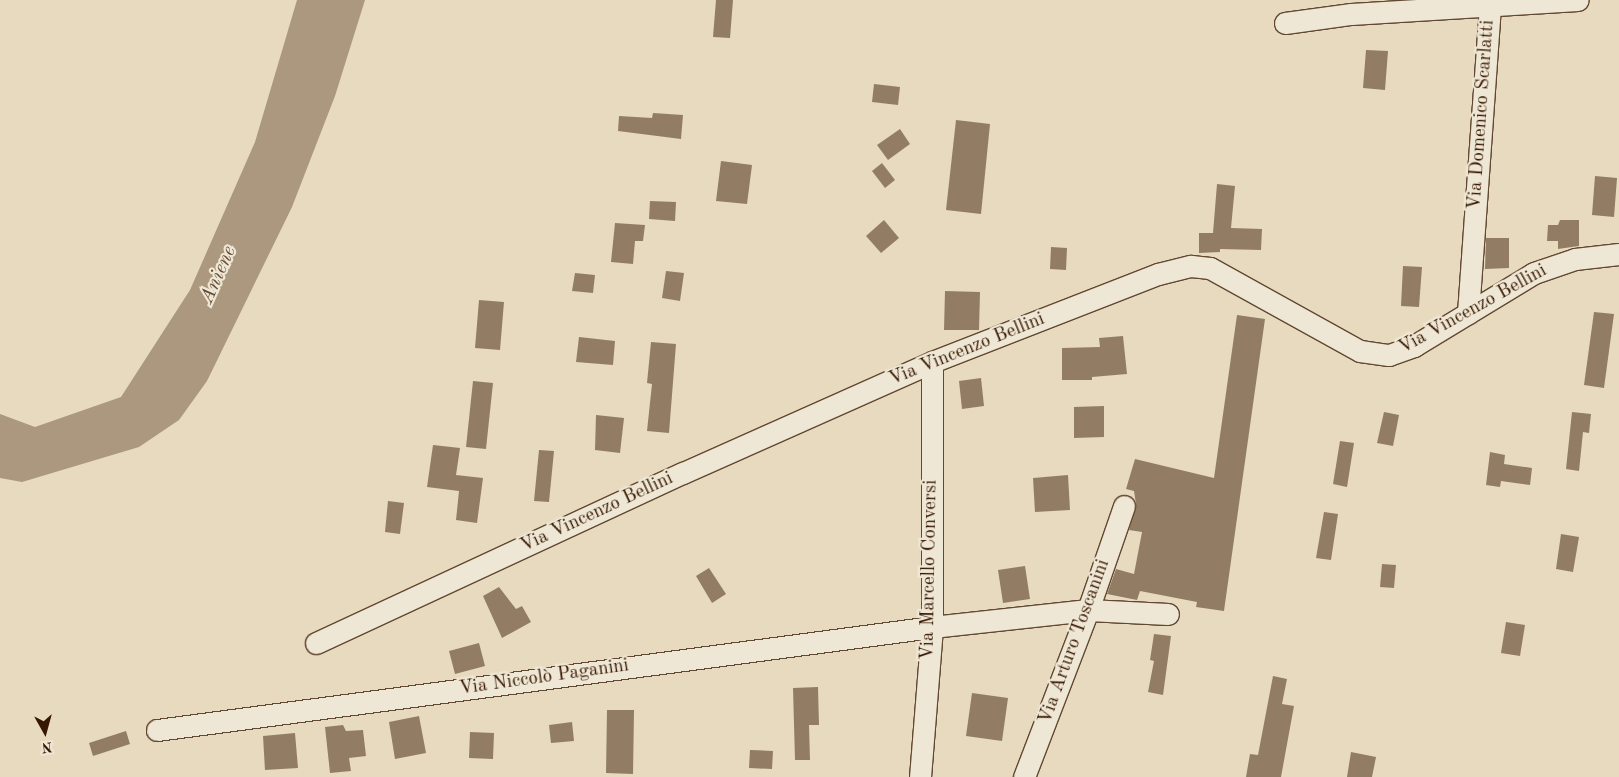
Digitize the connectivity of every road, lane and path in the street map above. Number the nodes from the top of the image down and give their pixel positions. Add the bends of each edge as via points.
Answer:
1 (1578, 0) edge
2 (1490, 5) junction
3 (1286, 23) dead end
4 (1619, 254) edge
5 (1468, 313) junction
6 (932, 362) junction
7 (1124, 506) dead end
8 (1088, 610) junction
9 (1168, 614) dead end
10 (932, 627) junction
11 (316, 643) dead end
12 (157, 730) dead end
13 (920, 777) edge
14 (1024, 777) edge

1 - 2 street, Via Domenico Scarlatti
2 - 3 street via 1351,14
2 - 5 street, Via Domenico Scarlatti
4 - 5 street, Via Vincenzo Bellini via 1555,264
5 - 6 street, Via Vincenzo Bellini via 1405,350 1373,354 1351,346 1218,271 1191,266 1158,274
6 - 10 street, Via Marcello Conversi
6 - 11 street, Via Vincenzo Bellini
7 - 8 street, Via Arturo Toscanini
8 - 9 street, Via Niccolò Paganini
8 - 10 street, Via Niccolò Paganini
8 - 14 street, Via Arturo Toscanini
10 - 12 street, Via Niccolò Paganini
10 - 13 street, Via Marcello Conversi

